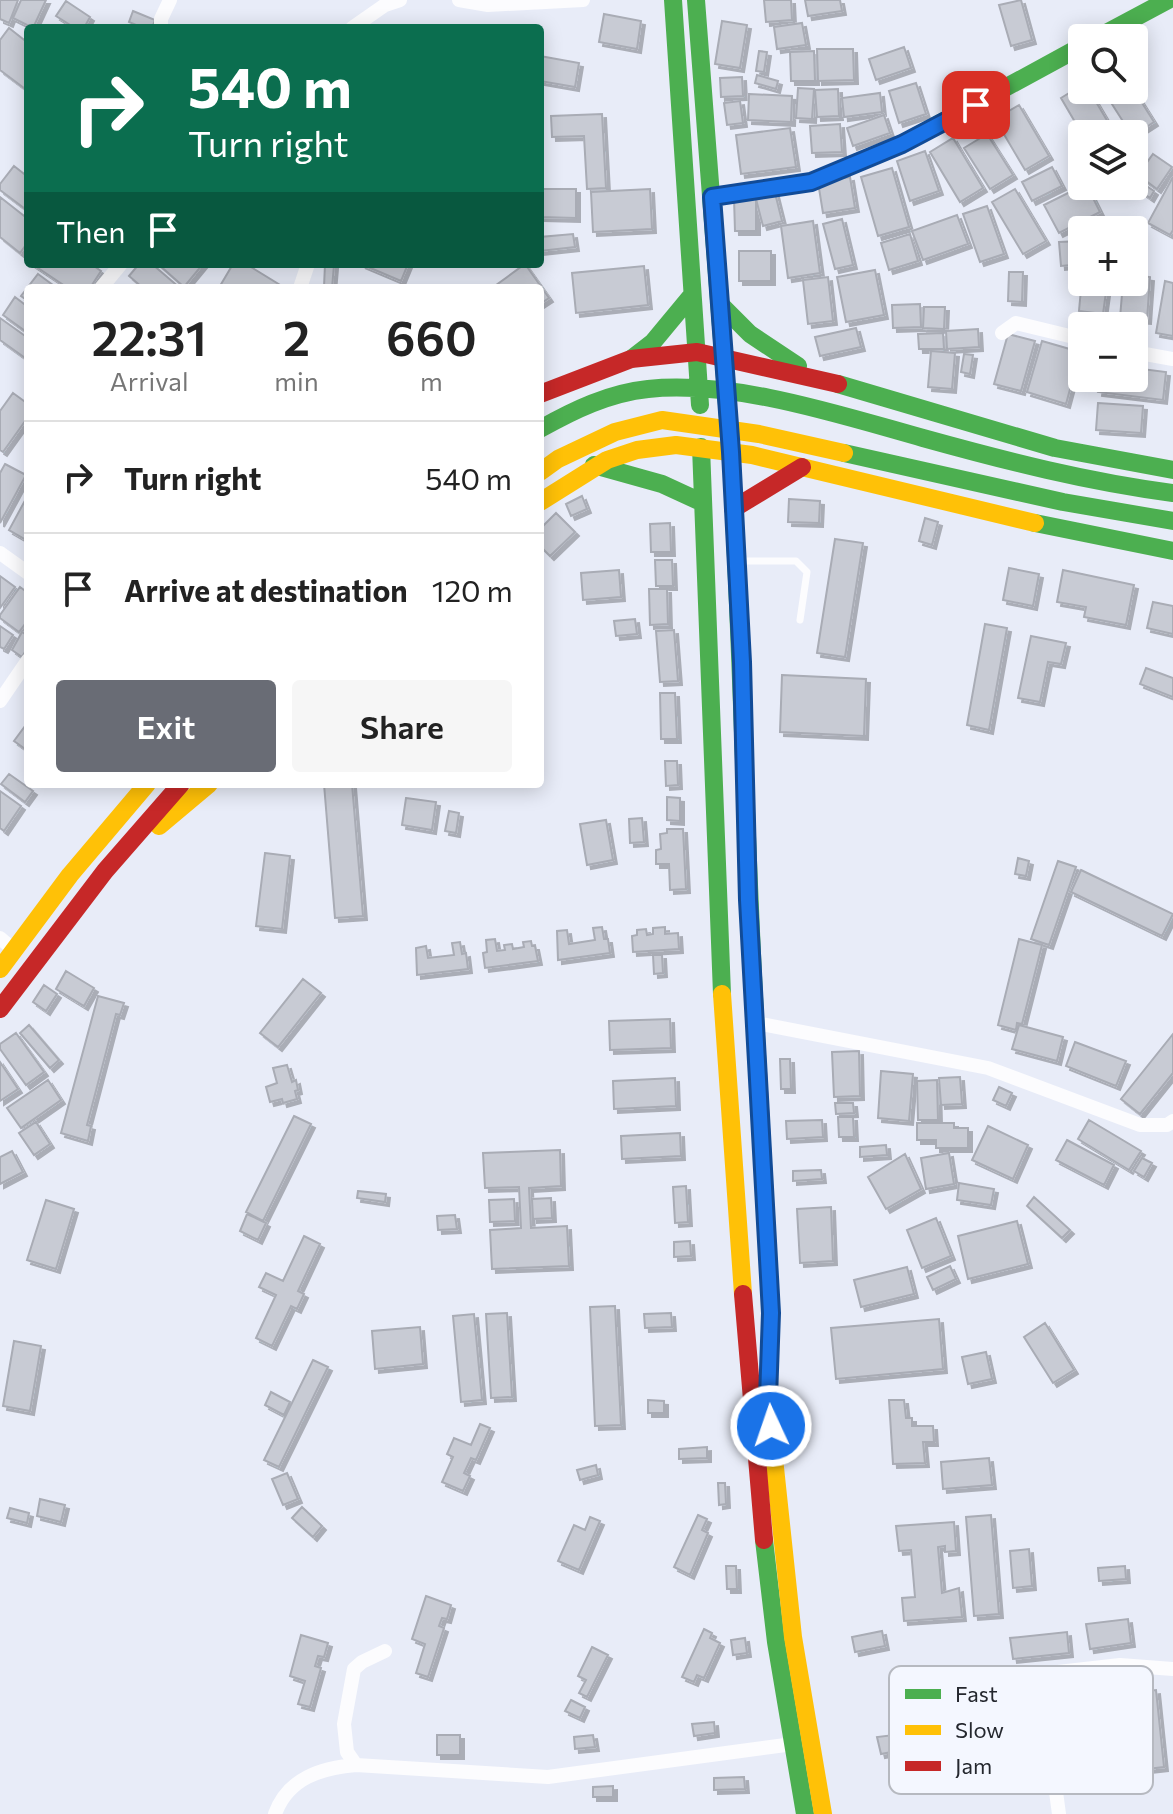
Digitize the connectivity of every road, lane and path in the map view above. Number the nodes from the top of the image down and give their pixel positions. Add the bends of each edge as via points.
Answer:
1 (170, 0) edge
2 (400, 0) edge
3 (459, 0) edge
4 (583, 0) edge
5 (673, 0) edge
6 (696, 0) edge
7 (1168, 0) edge
8 (161, 24) edge
9 (357, 24) edge
10 (1122, 24) edge
11 (1068, 54) edge
12 (712, 197) junction
13 (118, 268) edge
14 (104, 284) edge
15 (692, 295) junction
16 (719, 303) junction
17 (1002, 333) dead end
18 (1068, 336) edge
19 (697, 352) junction
20 (1148, 355) edge
21 (723, 356) junction
22 (631, 359) junction
23 (1173, 359) edge
24 (829, 381) junction
25 (544, 392) edge
26 (544, 427) edge
27 (701, 447) junction
28 (731, 452) junction
29 (594, 465) junction
30 (802, 467) junction
31 (544, 469) edge
32 (1173, 470) edge
33 (1173, 493) edge
34 (544, 499) edge
35 (701, 502) junction
36 (733, 509) junction
37 (1173, 521) edge
38 (1173, 551) edge
39 (0, 553) edge
40 (736, 561) junction
41 (24, 570) edge
42 (800, 620) dead end
43 (24, 666) edge
44 (0, 701) edge
45 (126, 788) edge
46 (144, 788) edge
47 (178, 788) edge
48 (204, 788) edge
49 (105, 871) junction
50 (70, 875) junction
51 (7, 944) edge
52 (0, 969) edge
53 (0, 1009) edge
54 (756, 1023) junction
55 (1173, 1121) edge
56 (385, 1651) dead end
57 (1111, 1666) edge
58 (1133, 1666) edge
59 (1153, 1667) edge
60 (1173, 1669) edge
61 (793, 1744) junction
62 (356, 1765) junction
63 (1056, 1794) edge
64 (275, 1814) edge
65 (805, 1814) edge
66 (823, 1814) edge
67 (1059, 1814) edge

1 - 8 street
2 - 9 street
3 - 4 street via 488,5
5 - 15 main road
6 - 12 main road
7 - 10 main road
11 - 12 main road via 902,144 811,182
12 - 16 main road
13 - 14 street
15 - 19 main road
15 - 22 main road via 653,342
16 - 21 main road
16 - 24 main road via 773,351
17 - 18 street via 1016,323
19 - 21 main road
19 - 22 main road
19 - 27 main road
20 - 23 street
21 - 24 main road
21 - 28 main road
22 - 25 main road
24 - 32 main road via 1055,448
26 - 33 main road via 607,396 688,388 838,415 966,450
27 - 28 main road
27 - 29 main road via 657,446
27 - 35 main road
28 - 30 main road
28 - 36 main road
29 - 34 main road
29 - 35 main road via 650,478
30 - 36 main road
30 - 38 main road
31 - 37 main road via 615,432 662,420 759,434 1063,502
35 - 61 main road via 740,1282 752,1429
36 - 40 main road
39 - 41 street
40 - 42 lane via 803,565 807,572
40 - 54 main road
43 - 44 street
45 - 50 main road
46 - 50 main road
47 - 49 main road
48 - 49 main road
49 - 53 main road
50 - 51 main road
51 - 52 main road
54 - 55 street via 988,1068 1140,1125
54 - 66 main road via 775,1483 793,1637
56 - 62 street via 354,1669 344,1740
57 - 58 street
59 - 60 street
61 - 62 street via 548,1777
61 - 65 main road
62 - 64 street via 313,1773 294,1785
63 - 67 street

